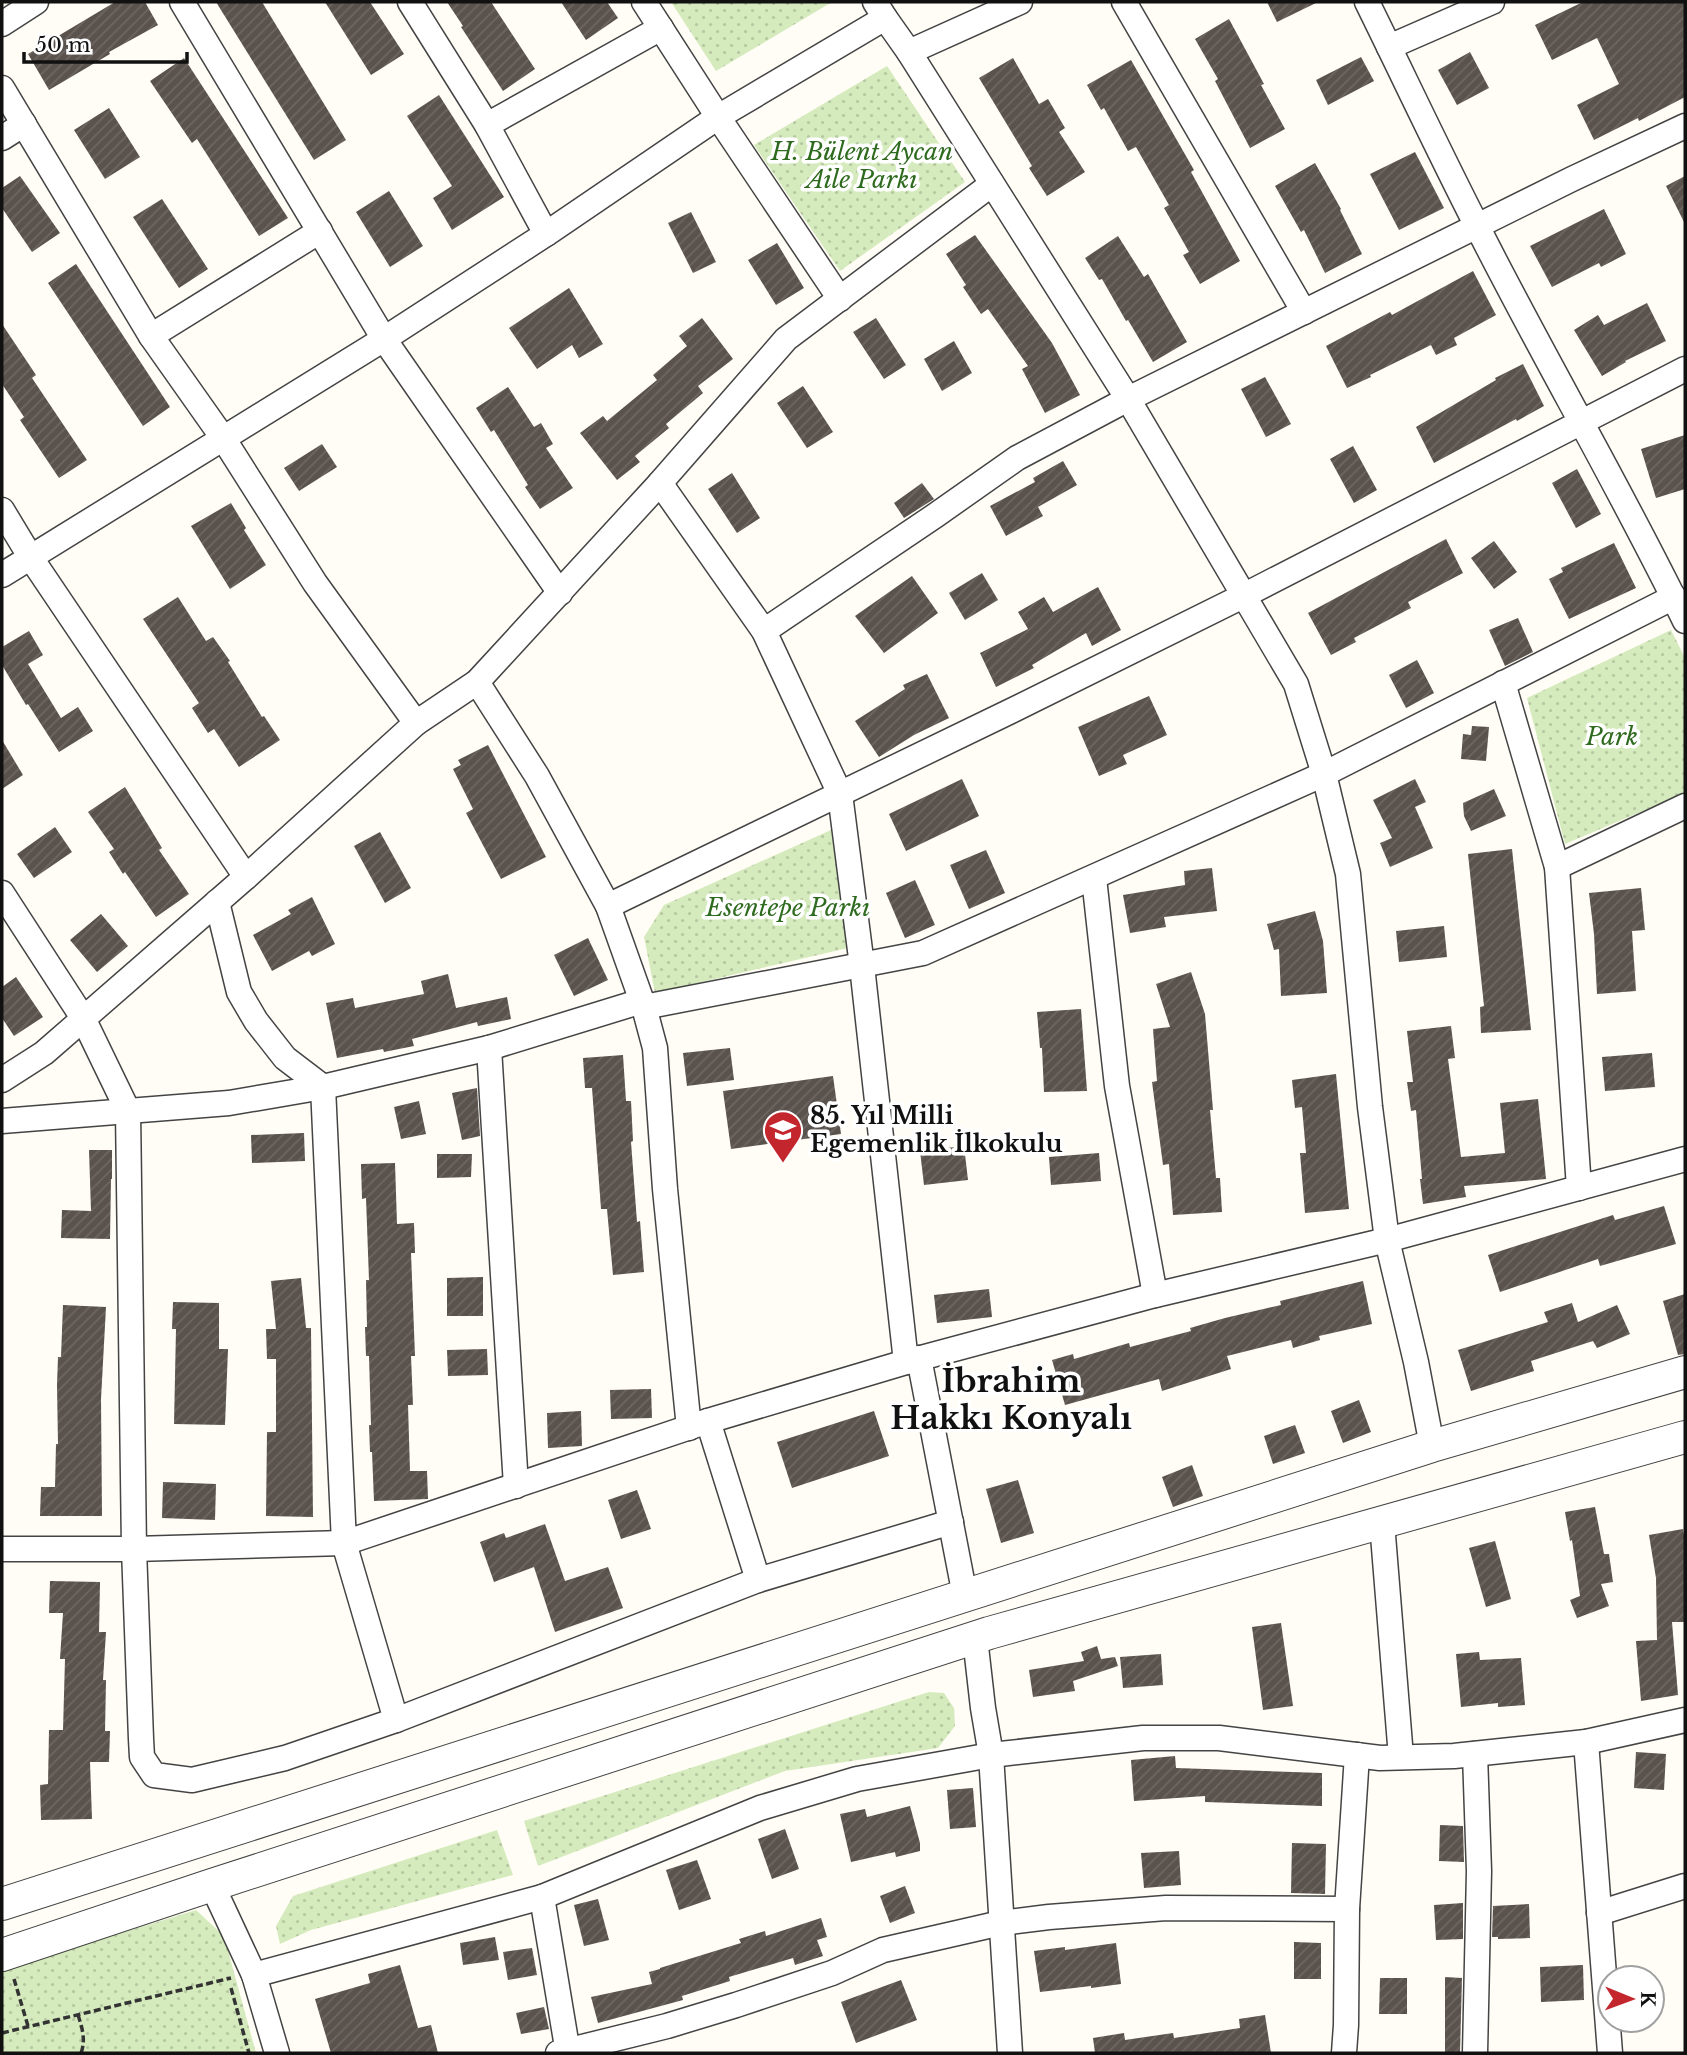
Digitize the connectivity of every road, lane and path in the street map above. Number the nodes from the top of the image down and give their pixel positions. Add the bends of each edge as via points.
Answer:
1 (36, 2) edge
2 (182, 2) edge
3 (410, 2) edge
4 (644, 2) edge
5 (1020, 2) edge
6 (1124, 2) edge
7 (1367, 2) edge
8 (1492, 2) edge
9 (880, 10) edge
10 (2, 24) edge
11 (661, 29) junction
12 (1390, 47) junction
13 (909, 52) junction
14 (2, 88) edge
15 (718, 117) junction
16 (24, 124) junction
17 (487, 125) junction
18 (1685, 126) edge
19 (2, 138) edge
20 (992, 184) junction
21 (1477, 226) junction
22 (320, 230) junction
23 (546, 234) junction
24 (840, 299) junction
25 (1304, 312) junction
26 (151, 336) junction
27 (384, 339) junction
28 (1685, 369) edge
29 (1128, 399) junction
30 (1581, 423) junction
31 (223, 438) junction
32 (660, 483) junction
33 (2, 510) edge
34 (31, 558) junction
35 (2, 575) edge
36 (560, 593) junction
37 (1243, 596) junction
38 (1674, 597) junction
39 (1685, 621) edge
40 (764, 631) junction
41 (477, 682) junction
42 (1503, 683) junction
43 (416, 723) junction
44 (1324, 774) junction
45 (840, 794) junction
46 (1685, 806) edge
47 (1557, 867) junction
48 (246, 877) junction
49 (1094, 878) junction
50 (2, 893) edge
51 (218, 902) junction
52 (608, 906) junction
53 (862, 966) junction
54 (643, 1004) junction
55 (83, 1018) junction
56 (489, 1048) junction
57 (2, 1080) edge
58 (323, 1087) junction
59 (128, 1111) junction
60 (2, 1121) edge
61 (1684, 1166) edge
62 (1579, 1188) junction
63 (1387, 1241) junction
64 (1155, 1295) junction
65 (912, 1360) junction
66 (1685, 1372) edge
67 (699, 1424) junction
68 (1685, 1437) edge
69 (1432, 1446) junction
70 (516, 1486) junction
71 (951, 1522) junction
72 (1382, 1523) junction
73 (344, 1543) junction
74 (2, 1549) edge
75 (134, 1549) junction
76 (758, 1580) junction
77 (965, 1596) junction
78 (975, 1638) junction
79 (396, 1720) junction
80 (1685, 1720) edge
81 (1586, 1742) junction
82 (1475, 1754) junction
83 (991, 1755) junction
84 (1357, 1755) junction
85 (1401, 1757) junction
86 (212, 1885) junction
87 (1685, 1886) edge
88 (542, 1897) junction
89 (2, 1904) edge
90 (1347, 1909) junction
91 (1600, 1913) junction
92 (1001, 1923) junction
93 (4, 1955) edge
94 (226, 1967) dead end
95 (254, 1975) junction
96 (229, 1979) junction
97 (78, 2015) junction
98 (28, 2026) junction
99 (2, 2033) edge
100 (82, 2053) edge
101 (249, 2053) edge
102 (277, 2053) edge
103 (564, 2053) edge
104 (1010, 2053) edge
105 (1344, 2053) edge
106 (1475, 2053) edge
107 (1610, 2053) edge

1 - 10 street
2 - 22 street
3 - 17 street
4 - 11 street
5 - 13 street
6 - 25 street
7 - 12 street
8 - 12 street
9 - 13 street
9 - 15 street
11 - 15 street
11 - 17 street
12 - 21 street
13 - 20 street
14 - 16 street
15 - 23 street
15 - 24 street
16 - 19 street
16 - 26 street
17 - 23 street
18 - 21 street
20 - 24 street
20 - 29 street
21 - 25 street
21 - 30 street
22 - 26 street
22 - 27 street
23 - 27 street
24 - 32 street via 786,339
25 - 29 street
26 - 31 street
27 - 31 street
27 - 36 street
28 - 30 street
29 - 37 street
29 - 40 street via 1017,458
30 - 37 street
30 - 38 street
31 - 34 street
31 - 43 street via 315,583
32 - 36 street
32 - 40 street
33 - 34 street
34 - 35 street
34 - 48 street
36 - 41 street
37 - 44 street via 1296,684
37 - 45 street
38 - 39 street
38 - 42 street
40 - 45 street
41 - 43 street
41 - 52 street via 537,776
42 - 44 street
42 - 47 street
43 - 48 street
44 - 49 street
44 - 63 street via 1348,874
45 - 52 street
45 - 53 street
46 - 47 street
47 - 62 street
48 - 51 street
49 - 53 street via 923,953
49 - 64 street via 1117,1086
50 - 55 street
51 - 55 street
51 - 58 street via 239,992 285,1058
52 - 54 street
53 - 54 street
53 - 65 street
54 - 56 street
54 - 67 street via 655,1048 665,1189
55 - 57 street via 44,1053
55 - 59 street
56 - 58 street
56 - 70 street
58 - 59 street via 229,1103
58 - 73 street
59 - 60 street
59 - 75 street
61 - 62 street
62 - 63 street
63 - 64 street
63 - 69 street
64 - 65 street
65 - 67 street
65 - 71 street
66 - 69 street
67 - 70 street
67 - 76 street
68 - 72 street
69 - 77 street
70 - 73 street
71 - 76 street
71 - 77 street
72 - 78 street
72 - 85 street
73 - 75 street
73 - 79 street
74 - 75 street
75 - 79 street via 142,1757 155,1775 192,1780 285,1758
76 - 79 street
77 - 89 street
78 - 83 street
78 - 86 street
80 - 81 street
81 - 82 street
81 - 91 street
82 - 85 street
82 - 106 street via 1479,1871
83 - 84 street via 1143,1738 1219,1738
83 - 88 street via 857,1779 760,1808
83 - 92 street
84 - 85 street
84 - 90 street
86 - 93 street
86 - 95 street
87 - 91 street
88 - 95 street
88 - 103 street
90 - 92 street via 1166,1908
90 - 105 street
91 - 107 street
92 - 103 street via 883,1950 832,1973 736,2005
92 - 104 street
93 - 98 path
94 - 96 path
95 - 96 path
95 - 102 street
96 - 97 path
96 - 101 path
97 - 98 path
97 - 100 path
98 - 99 path

